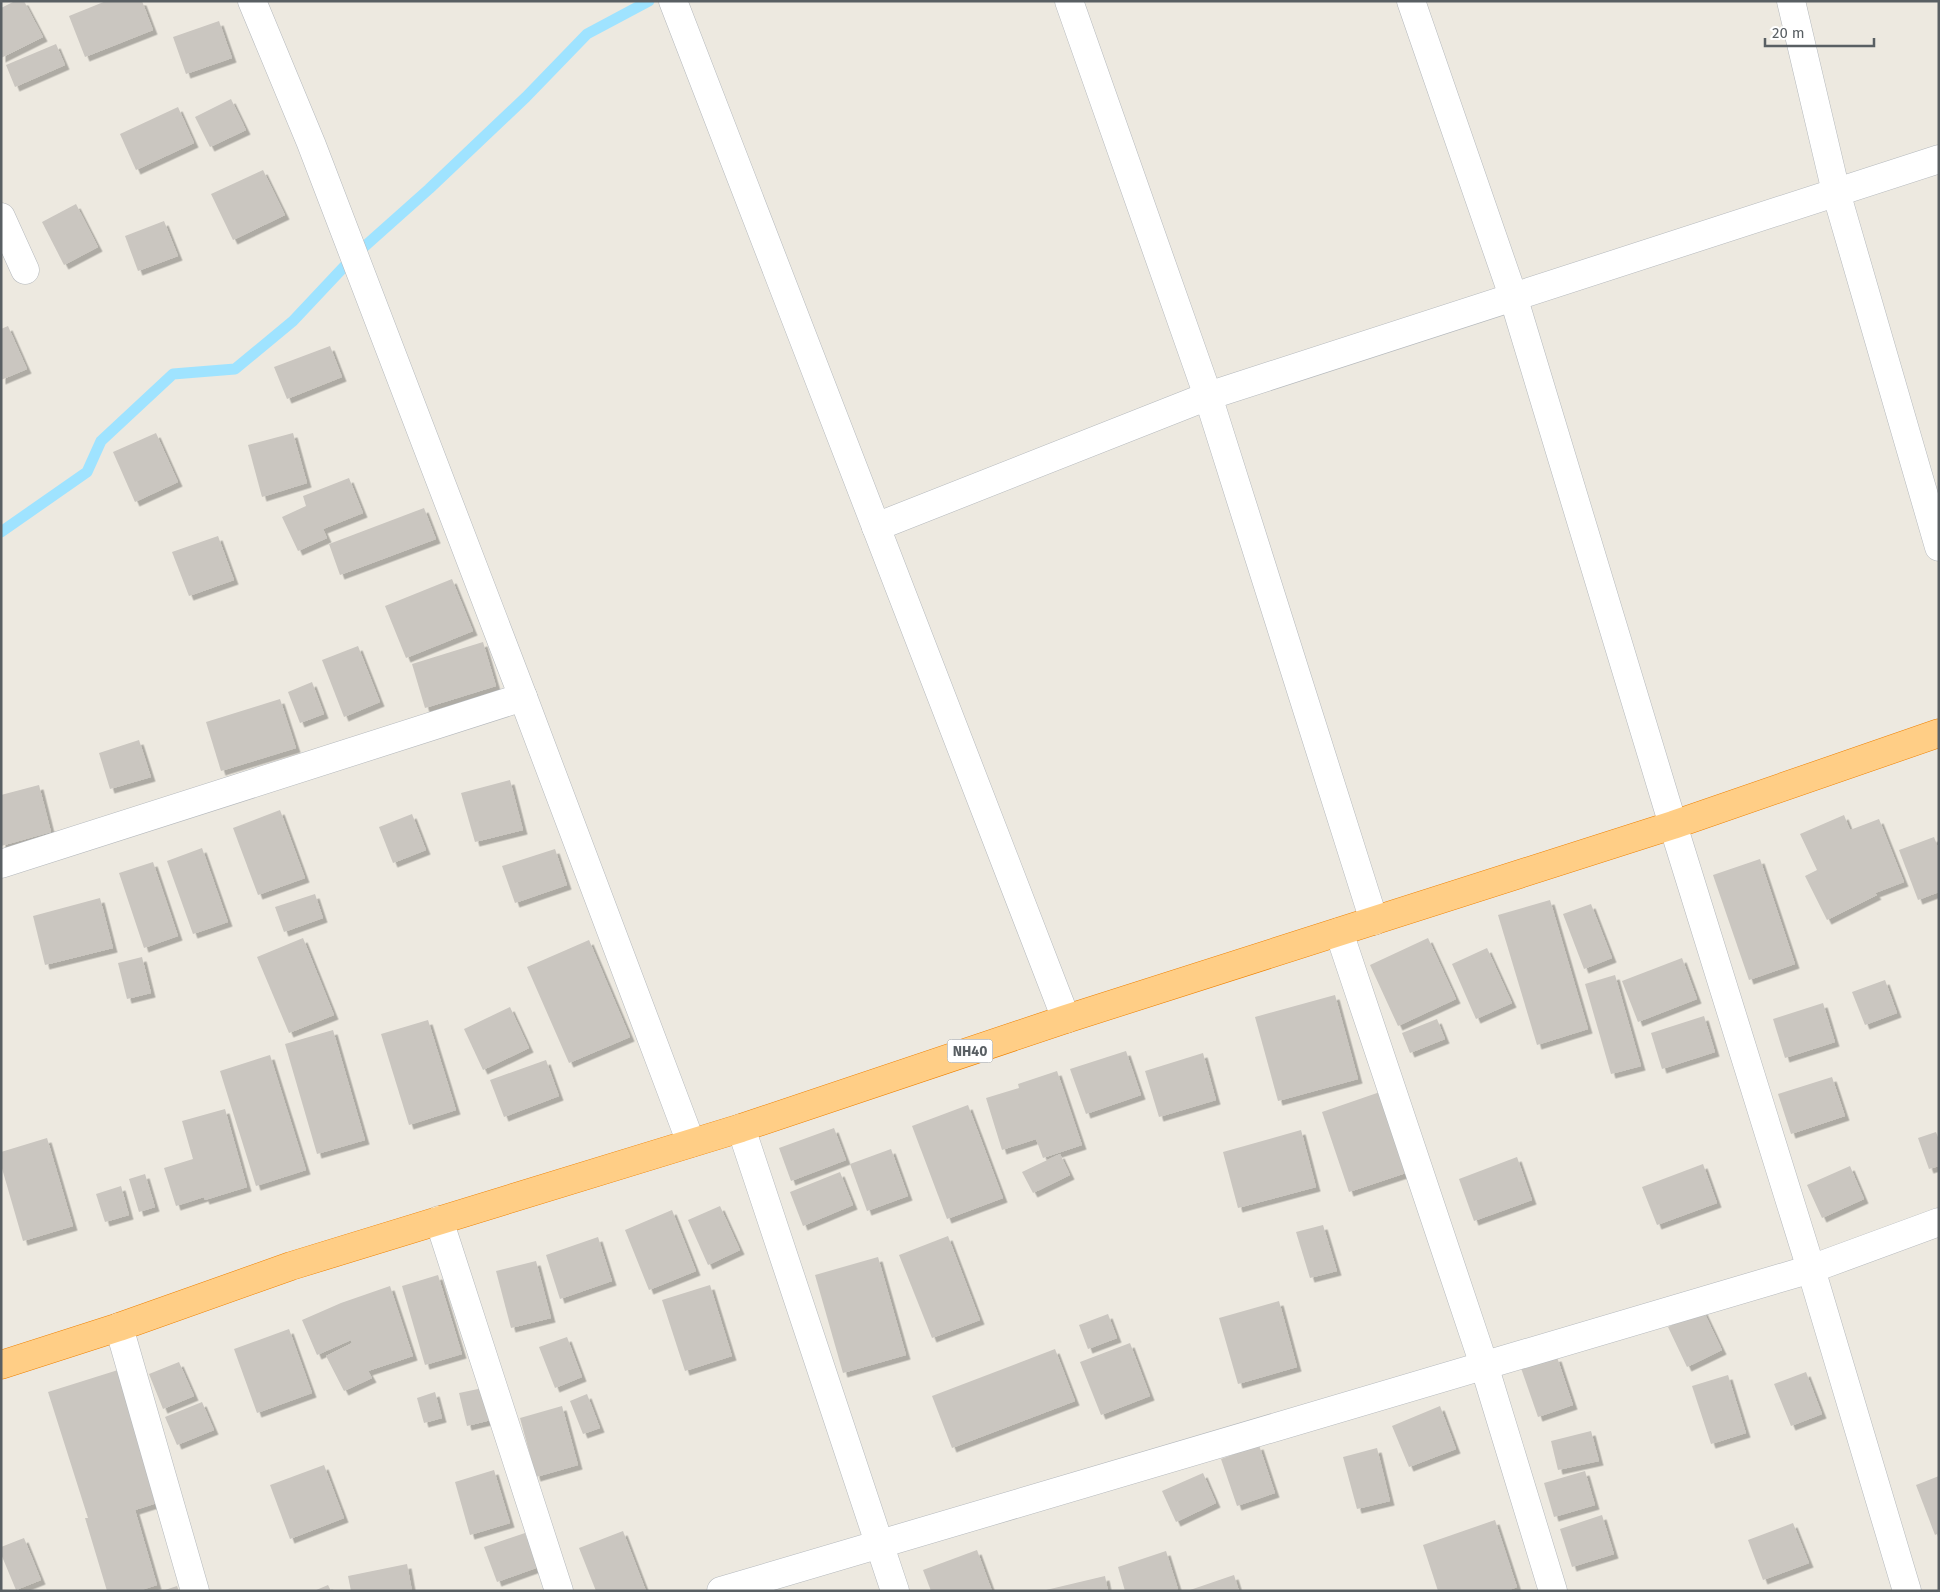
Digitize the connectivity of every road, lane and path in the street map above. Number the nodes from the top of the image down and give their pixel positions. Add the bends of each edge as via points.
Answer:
1 (252, 1) edge
2 (672, 1) edge
3 (1069, 1) edge
4 (1411, 1) edge
5 (1790, 1) edge
6 (1939, 159) edge
7 (1836, 192) junction
8 (1, 217) edge
9 (25, 270) dead end
10 (1513, 296) junction
11 (1208, 396) junction
12 (876, 527) junction
13 (1939, 547) edge
14 (523, 697) junction
15 (1939, 734) edge
16 (1673, 825) junction
17 (1, 864) edge
18 (1374, 922) junction
19 (1339, 932) junction
20 (1066, 1019) junction
21 (741, 1128) junction
22 (691, 1143) junction
23 (439, 1220) junction
24 (1939, 1222) edge
25 (1811, 1269) junction
26 (120, 1327) junction
27 (1, 1365) edge
28 (1484, 1365) junction
29 (879, 1543) junction
30 (195, 1591) edge
31 (559, 1591) edge
32 (721, 1591) edge
33 (895, 1591) edge
34 (1553, 1591) edge
35 (1907, 1591) edge

1 - 14 street via 312,143
2 - 12 street
3 - 11 street
4 - 10 street
5 - 7 street
6 - 7 street
7 - 10 street
7 - 13 street
8 - 9 street
10 - 11 street
10 - 16 street
11 - 12 street
11 - 18 street
12 - 20 street
14 - 17 street
14 - 22 street
15 - 16 highway, NH40
16 - 18 highway, NH40
16 - 25 street
18 - 19 highway, NH40
19 - 20 highway, NH40
19 - 28 street
20 - 21 highway, NH40
21 - 22 highway, NH40
21 - 29 street
22 - 23 highway, NH40
23 - 26 highway, NH40 via 291,1266
23 - 31 street
24 - 25 street
25 - 28 street
25 - 35 street
26 - 27 highway, NH40
26 - 30 street
28 - 29 street
28 - 34 street
29 - 32 street
29 - 33 street

